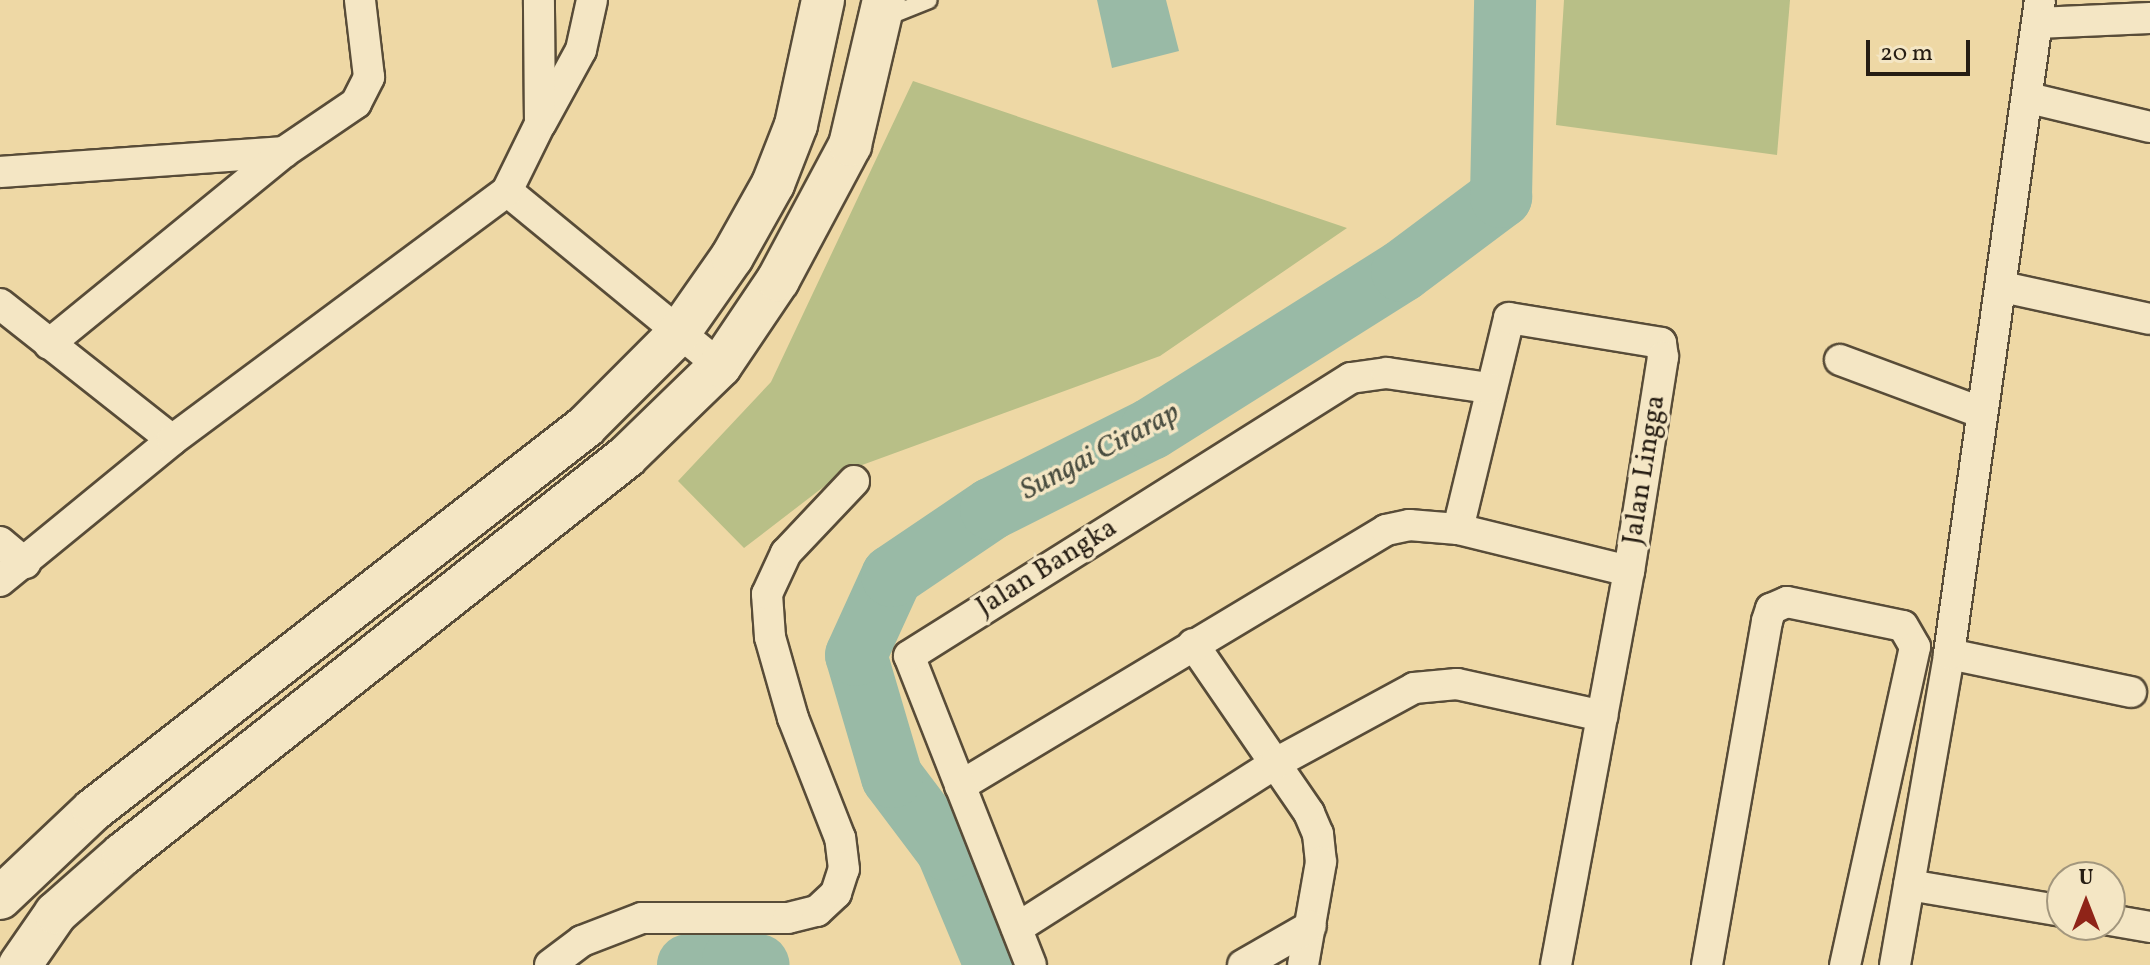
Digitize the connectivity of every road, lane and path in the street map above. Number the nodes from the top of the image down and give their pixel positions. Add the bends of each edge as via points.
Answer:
1 (360, 0) edge
2 (539, 0) edge
3 (592, 0) edge
4 (823, 0) edge
5 (929, 0) edge
6 (883, 9) edge
7 (2039, 12) edge
8 (2150, 18) edge
9 (2029, 98) junction
10 (540, 124) junction
11 (2150, 127) edge
12 (284, 152) junction
13 (0, 172) edge
14 (507, 191) junction
15 (2003, 287) junction
16 (0, 304) edge
17 (2150, 319) edge
18 (678, 334) junction
19 (49, 344) junction
20 (1840, 360) dead end
21 (720, 366) junction
22 (1489, 388) junction
23 (1980, 412) junction
24 (172, 440) junction
25 (854, 481) dead end
26 (1458, 529) junction
27 (0, 542) edge
28 (25, 563) junction
29 (1629, 571) junction
30 (0, 581) edge
31 (1193, 644) junction
32 (1949, 654) junction
33 (2131, 692) dead end
34 (1603, 716) junction
35 (1276, 763) junction
36 (960, 786) junction
37 (1909, 885) junction
38 (0, 898) edge
39 (2046, 908) edge
40 (2126, 923) edge
41 (1311, 926) junction
42 (2150, 927) edge
43 (1017, 928) junction
44 (20, 965) edge
45 (550, 965) edge
46 (1031, 965) edge
47 (1243, 965) edge
48 (1303, 965) edge
49 (1556, 965) edge
50 (1707, 965) edge
51 (1845, 965) edge
52 (1895, 965) edge

1 - 12 street via 366,89 356,103
2 - 10 street
3 - 10 street via 581,50
4 - 18 street via 809,79 773,184 732,257
5 - 6 lane
6 - 21 street via 850,145 778,280
7 - 8 street
7 - 9 street
9 - 11 street
9 - 15 street
10 - 14 street
12 - 13 street
12 - 19 street
14 - 18 street
14 - 24 street
15 - 17 street
15 - 23 street
16 - 19 street
18 - 21 street
18 - 38 street via 585,427 93,810
19 - 24 street
20 - 23 street
21 - 44 street via 626,457 123,854 56,913
22 - 26 street, Jalan Lingga
22 - 29 street, Jalan Lingga via 1505,324 1513,316 1661,343
22 - 36 street, Jalan Bangka via 1387,373 1351,378 911,653 909,664
23 - 32 street
24 - 28 street
25 - 45 street via 786,553 767,594 770,637 793,718 840,838 844,869 836,893 817,911 788,918 642,918 582,941
26 - 29 street
26 - 31 street via 1409,525 1386,530
27 - 28 street
28 - 30 street
29 - 34 street, Jalan Lingga
31 - 35 street
31 - 36 street
32 - 33 street
32 - 37 street
34 - 35 street via 1457,684 1427,684
34 - 49 street, Jalan Lingga
35 - 41 street via 1318,834 1321,862
35 - 43 street
36 - 43 street, Jalan Bangka
37 - 39 street
37 - 52 street
40 - 42 street
41 - 47 street
41 - 48 street
43 - 46 street, Jalan Bangka
50 - 51 street via 1771,609 1798,602 1903,626 1911,632 1915,657

